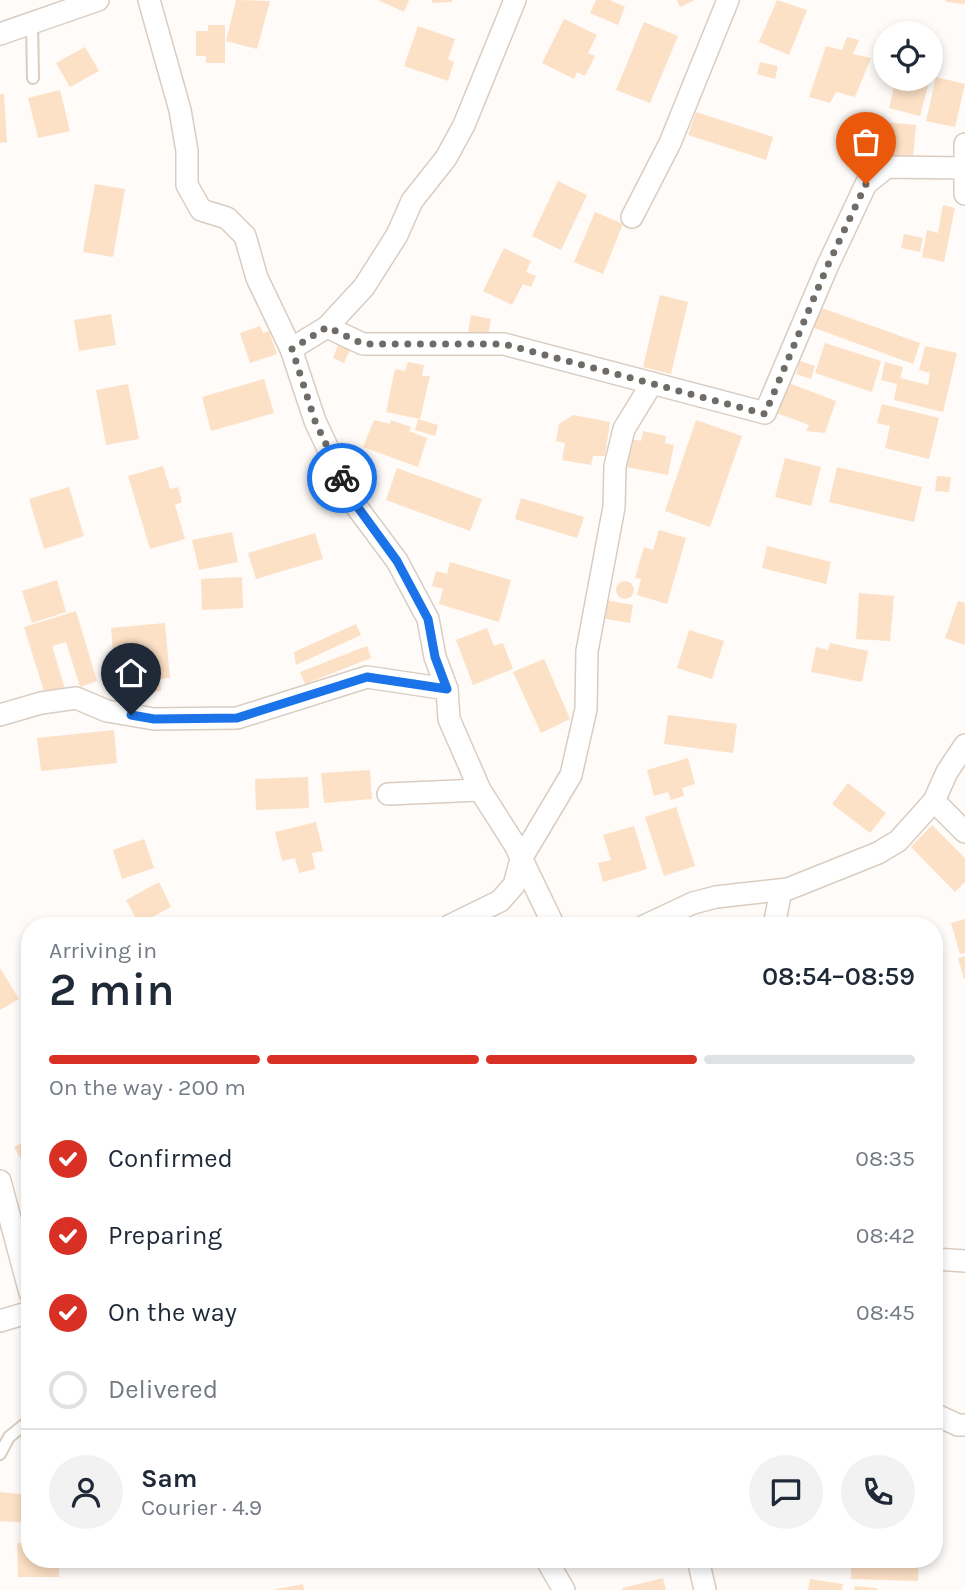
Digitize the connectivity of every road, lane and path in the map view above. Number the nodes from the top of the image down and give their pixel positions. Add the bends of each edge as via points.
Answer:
1 (98, 0) edge
2 (149, 0) edge
3 (515, 0) edge
4 (729, 0) edge
5 (32, 23) junction
6 (0, 34) edge
7 (33, 78) dead end
8 (965, 144) edge
9 (964, 168) edge
10 (965, 194) edge
11 (632, 217) dead end
12 (327, 327) junction
13 (292, 349) junction
14 (652, 383) junction
15 (447, 689) junction
16 (0, 715) edge
17 (965, 744) edge
18 (480, 790) junction
19 (388, 794) dead end
20 (934, 801) junction
21 (965, 832) edge
22 (521, 859) junction
23 (781, 890) junction
24 (468, 917) edge
25 (550, 917) edge
26 (663, 917) edge
27 (776, 917) edge
28 (0, 1181) edge
29 (21, 1259) edge
30 (943, 1260) edge
31 (965, 1261) edge
32 (21, 1315) edge
33 (0, 1321) edge
34 (943, 1418) edge
35 (965, 1425) edge
36 (21, 1427) edge
37 (0, 1454) edge
38 (552, 1568) edge
39 (700, 1568) edge
40 (564, 1590) edge
41 (705, 1590) edge

1 - 5 street
2 - 13 street via 180,110 187,185 201,210 227,218 245,236 257,278
3 - 12 street via 446,158 412,201 364,287
4 - 11 street via 670,143
5 - 6 street
5 - 7 lane
8 - 9 street
9 - 10 street
9 - 14 street via 887,167 866,184 765,414
12 - 13 street
12 - 14 street via 363,344 504,344
13 - 15 street via 315,421 354,502 397,561 428,619
14 - 22 street via 624,429 615,466 614,507 587,651 586,709 571,775
15 - 16 street via 367,677 237,718 154,719 107,711 76,698
15 - 18 street via 449,719
17 - 20 street
18 - 19 street
18 - 22 street
20 - 21 street
20 - 23 street via 898,841 878,853
22 - 24 street via 514,885 500,901
22 - 25 street
23 - 26 street via 716,897
23 - 27 street
28 - 29 street
30 - 31 street
32 - 33 street
34 - 35 street
36 - 37 lane
38 - 40 street
39 - 41 street

